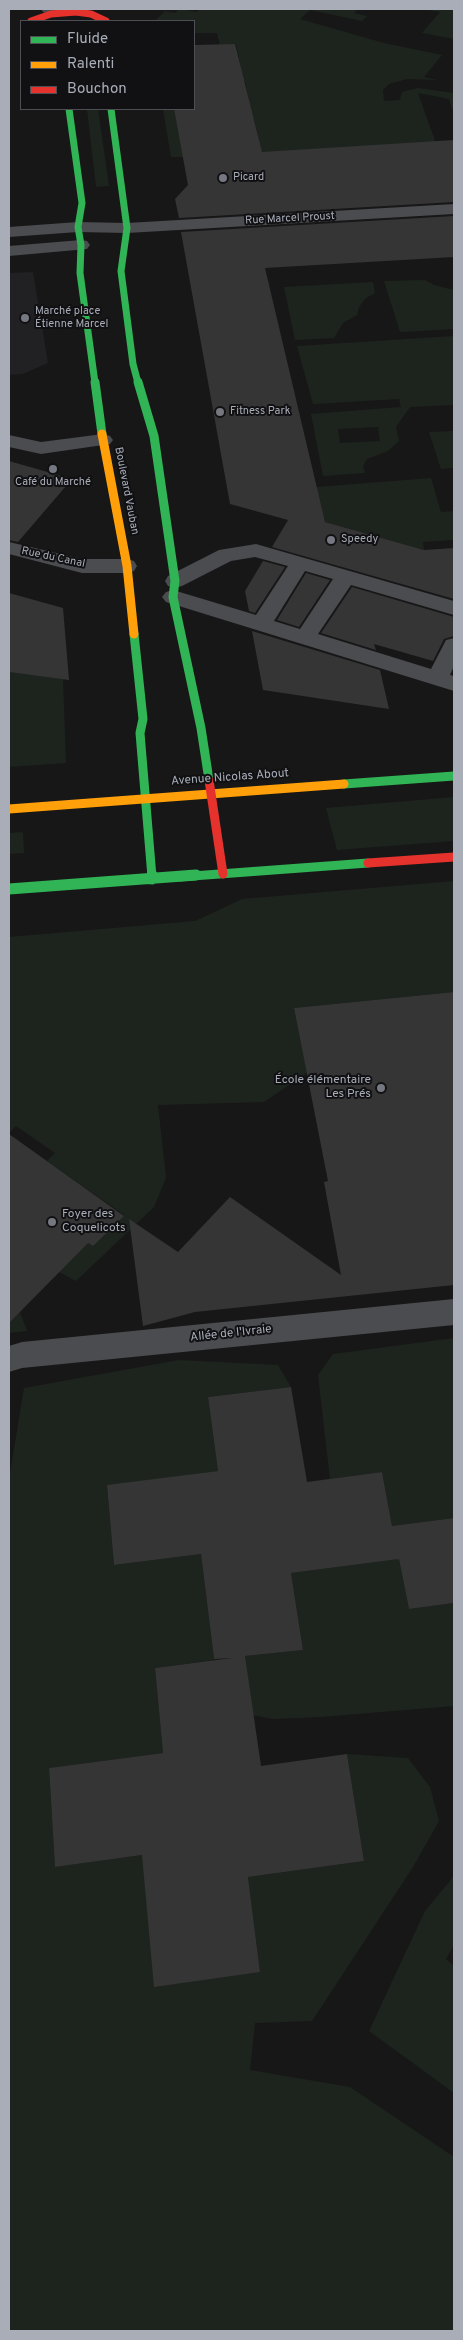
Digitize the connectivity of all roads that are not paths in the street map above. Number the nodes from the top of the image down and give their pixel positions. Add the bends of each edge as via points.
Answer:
1 (54, 10) edge
2 (106, 18) edge
3 (33, 20) edge
4 (69, 110) edge
5 (111, 110) edge
6 (454, 209) edge
7 (78, 227) junction
8 (126, 228) junction
9 (9, 232) edge
10 (81, 245) junction
11 (9, 251) edge
12 (103, 440) junction
13 (9, 441) edge
14 (9, 548) edge
15 (300, 563) junction
16 (127, 566) junction
17 (346, 576) junction
18 (174, 589) junction
19 (454, 608) edge
20 (261, 624) junction
21 (305, 637) junction
22 (454, 645) edge
23 (445, 681) edge
24 (454, 776) edge
25 (210, 794) junction
26 (146, 799) junction
27 (9, 809) edge
28 (454, 857) edge
29 (223, 874) junction
30 (152, 879) junction
31 (9, 889) edge
32 (454, 1312) edge
33 (9, 1359) edge

1 - 2 street
1 - 3 street
4 - 7 street, Boulevard Vauban via 82,203
5 - 8 street
6 - 8 street, Rue Marcel Proust
7 - 8 street
7 - 9 street
7 - 10 street, Boulevard Vauban
8 - 10 street
8 - 18 street via 121,271 133,364 154,436
10 - 11 street
10 - 12 street, Boulevard Vauban via 80,274
12 - 13 street via 41,448
12 - 16 street, Boulevard Vauban
14 - 16 street, Rue du Canal via 82,566
15 - 17 street
15 - 18 street via 256,550 226,555
15 - 20 street
16 - 26 street, Boulevard Vauban via 143,719 140,734
17 - 19 street
17 - 21 street
18 - 20 street
18 - 25 street via 201,728
20 - 21 street
21 - 23 street
22 - 23 street
24 - 25 street, Avenue Nicolas About
25 - 26 street, Avenue Nicolas About
25 - 29 street
26 - 27 street, Avenue Nicolas About
26 - 30 street, Boulevard Vauban
28 - 29 street
29 - 30 street
30 - 31 street
32 - 33 street, Allée de l'Ivraie via 22,1355

